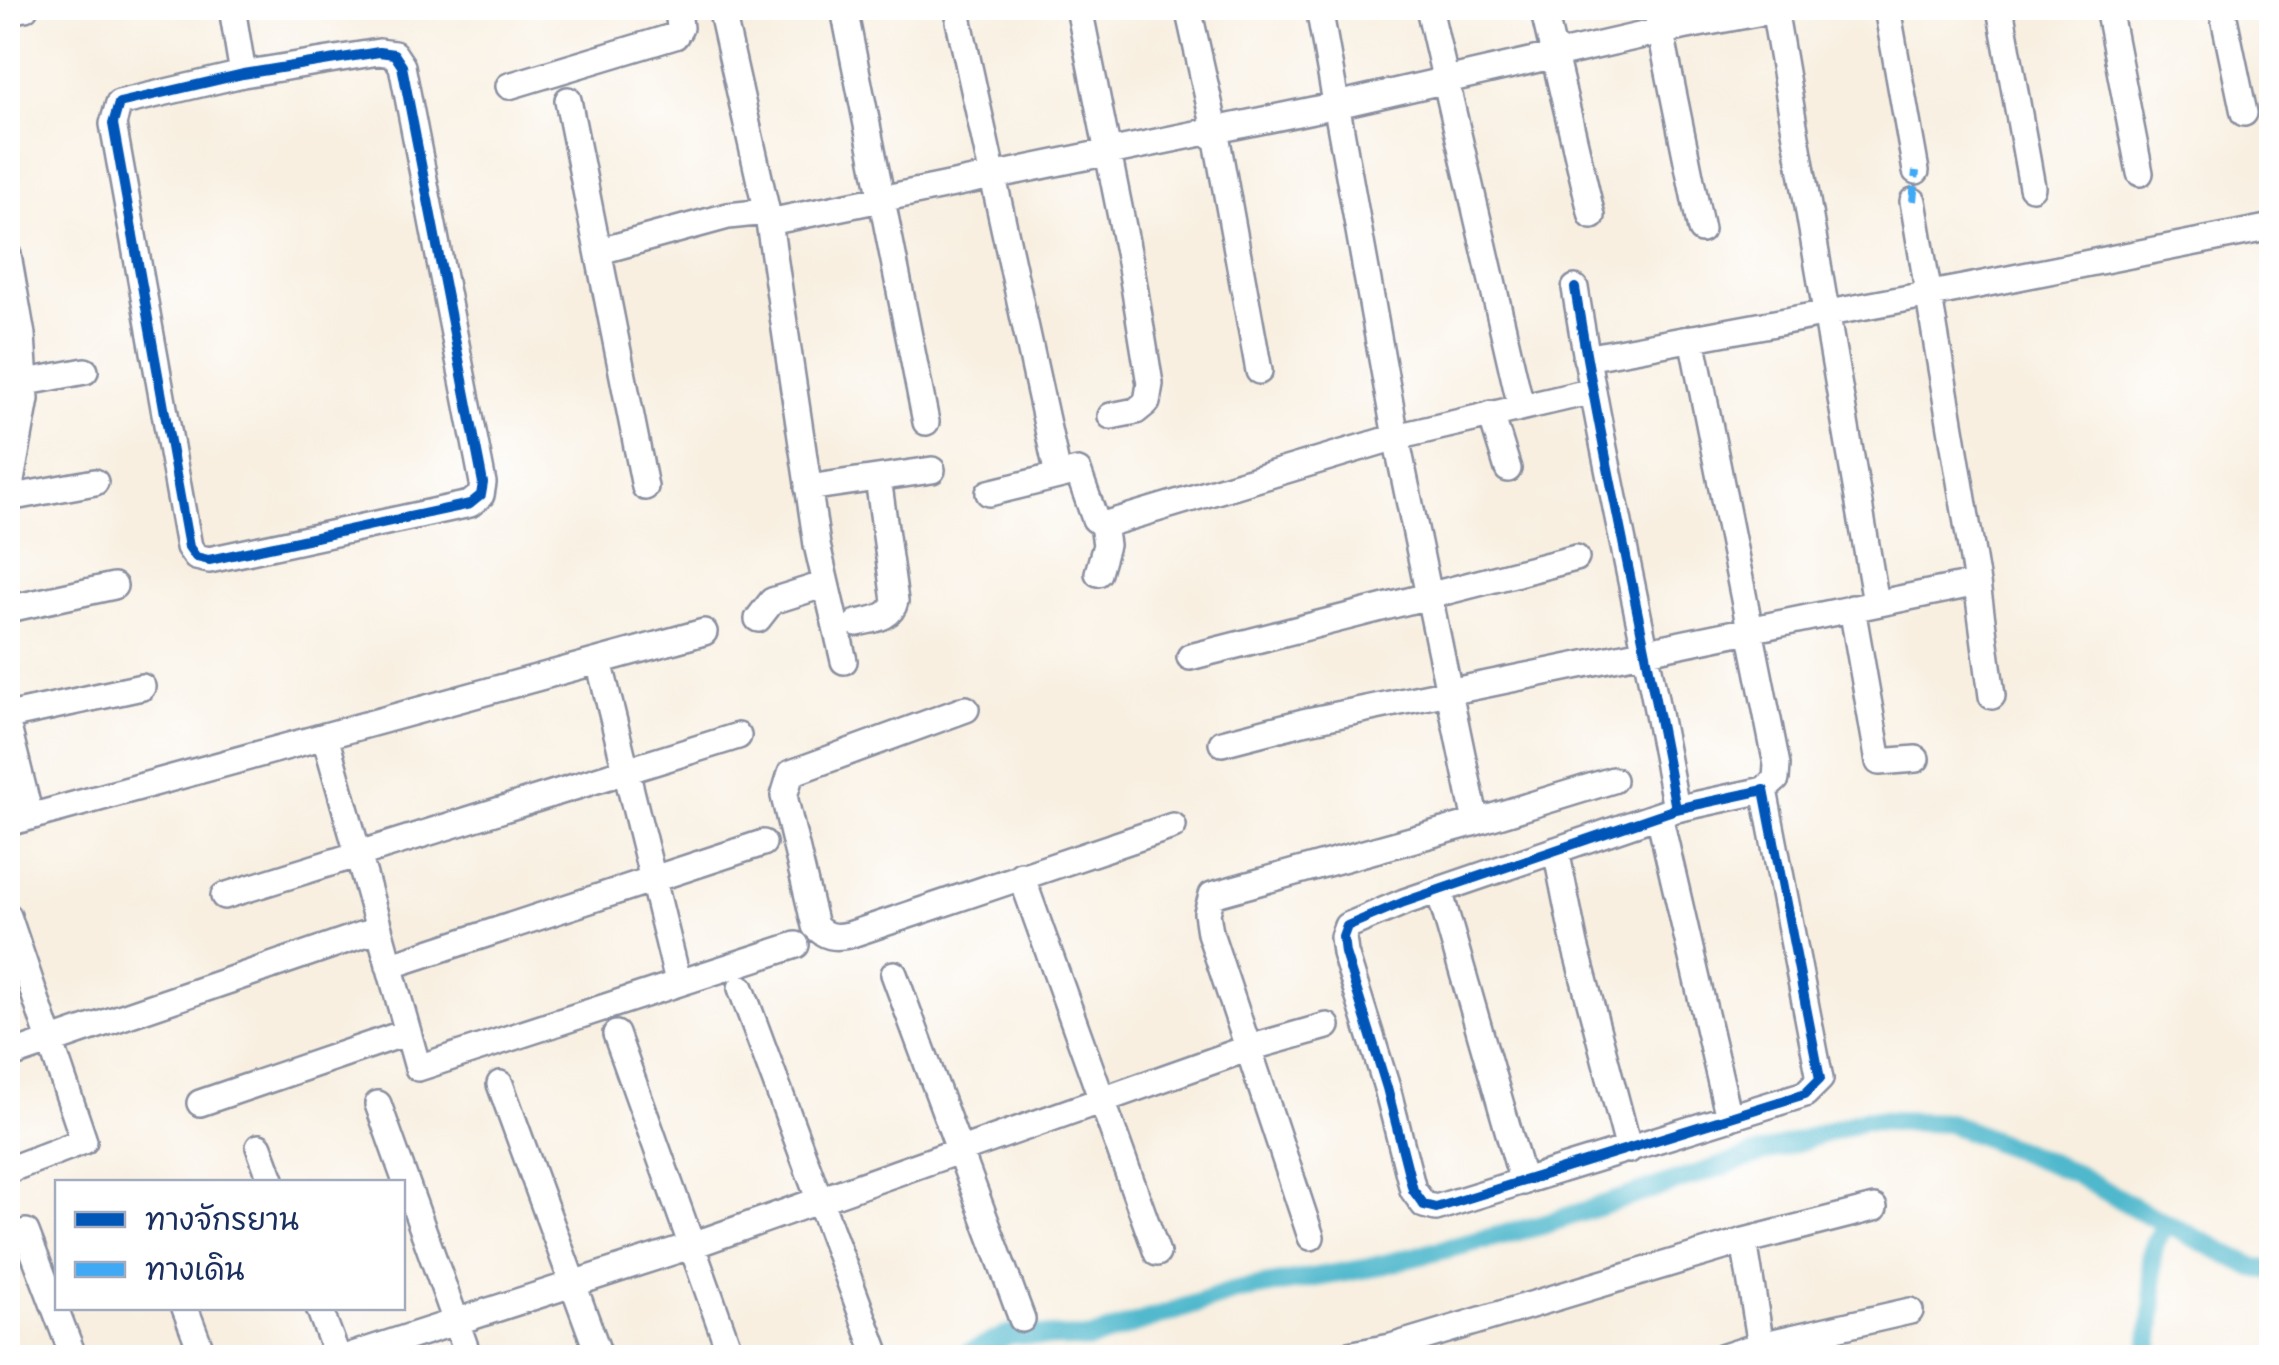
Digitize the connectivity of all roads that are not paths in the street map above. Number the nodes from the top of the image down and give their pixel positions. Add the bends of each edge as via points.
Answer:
1 (25, 8) edge
2 (232, 8) edge
3 (678, 8) edge
4 (721, 8) edge
5 (1079, 8) edge
6 (1188, 8) edge
7 (1319, 8) edge
8 (1430, 8) edge
9 (1543, 8) edge
10 (1777, 8) edge
11 (1887, 8) edge
12 (2000, 8) edge
13 (2108, 8) edge
14 (2222, 8) edge
15 (8, 11) edge
16 (846, 19) dead end
17 (1659, 19) edge
18 (959, 20) dead end
19 (1554, 56) junction
20 (243, 74) junction
21 (1447, 81) junction
22 (509, 86) dead end
23 (568, 100) dead end
24 (1337, 105) junction
25 (2244, 113) dead end
26 (1215, 129) junction
27 (1106, 150) junction
28 (1916, 172) dead end
29 (2140, 173) dead end
30 (992, 174) junction
31 (2032, 187) dead end
32 (883, 198) junction
33 (1914, 201) dead end
34 (1592, 216) dead end
35 (768, 217) junction
36 (2272, 226) edge
37 (1701, 230) dead end
38 (600, 251) junction
39 (8, 254) edge
40 (1575, 288) dead end
41 (1930, 294) junction
42 (1828, 312) junction
43 (1692, 338) junction
44 (1586, 358) junction
45 (85, 371) dead end
46 (1260, 371) dead end
47 (16, 384) edge
48 (1593, 392) junction
49 (1521, 407) junction
50 (1491, 414) junction
51 (1111, 416) dead end
52 (926, 422) dead end
53 (1396, 437) junction
54 (1508, 469) dead end
55 (932, 470) dead end
56 (1058, 475) junction
57 (878, 478) junction
58 (95, 482) dead end
59 (646, 487) dead end
60 (808, 488) junction
61 (989, 493) dead end
62 (8, 497) edge
63 (1103, 525) junction
64 (1576, 558) dead end
65 (1098, 572) dead end
66 (826, 584) junction
67 (1977, 584) junction
68 (114, 586) dead end
69 (1428, 596) junction
70 (1864, 605) junction
71 (8, 609) edge
72 (758, 618) dead end
73 (857, 623) dead end
74 (1752, 628) junction
75 (704, 632) dead end
76 (1648, 650) junction
77 (1190, 657) dead end
78 (844, 660) dead end
79 (598, 661) junction
80 (142, 687) dead end
81 (1448, 693) junction
82 (1992, 696) dead end
83 (966, 708) dead end
84 (8, 716) edge
85 (8, 727) edge
86 (325, 736) junction
87 (738, 736) dead end
88 (1222, 743) dead end
89 (1916, 760) dead end
90 (626, 771) junction
91 (1613, 780) dead end
92 (1764, 790) junction
93 (1667, 812) junction
94 (19, 820) edge
95 (1476, 822) junction
96 (1173, 826) dead end
97 (763, 843) dead end
98 (1556, 850) junction
99 (358, 855) junction
100 (1021, 875) junction
101 (652, 878) junction
102 (1439, 890) junction
103 (224, 896) dead end
104 (379, 929) junction
105 (10, 930) edge
106 (796, 944) dead end
107 (390, 966) junction
108 (894, 974) dead end
109 (678, 981) junction
110 (741, 988) dead end
111 (1327, 1026) dead end
112 (408, 1032) junction
113 (616, 1034) dead end
114 (51, 1041) junction
115 (1249, 1048) junction
116 (8, 1056) edge
117 (500, 1084) dead end
118 (1104, 1101) junction
119 (200, 1102) dead end
120 (378, 1104) dead end
121 (1729, 1118) junction
122 (259, 1147) dead end
123 (1629, 1150) junction
124 (962, 1152) junction
125 (8, 1170) edge
126 (271, 1180) edge
127 (1523, 1182) junction
128 (820, 1201) junction
129 (1874, 1208) dead end
130 (26, 1232) dead end
131 (1311, 1237) dead end
132 (1744, 1241) junction
133 (693, 1245) junction
134 (1157, 1252) dead end
135 (574, 1284) junction
136 (55, 1308) edge
137 (56, 1310) edge
138 (187, 1310) edge
139 (320, 1310) edge
140 (1910, 1311) dead end
141 (1022, 1319) dead end
142 (456, 1322) junction
143 (1762, 1351) edge
144 (74, 1358) edge
145 (204, 1358) edge
146 (341, 1358) edge
147 (469, 1358) edge
148 (600, 1358) edge
149 (732, 1358) edge
150 (878, 1358) edge
151 (1332, 1358) edge
152 (1722, 1358) edge

1 - 15 street
2 - 20 street
3 - 22 street via 675,36
4 - 35 street
5 - 27 street
6 - 26 street
7 - 24 street
8 - 21 street
9 - 19 street
10 - 17 street
10 - 42 street
11 - 28 street
12 - 31 street
13 - 29 street
14 - 25 street
16 - 32 street
17 - 19 street
17 - 37 street
18 - 30 street
19 - 21 street
19 - 34 street
20 - 20 street via 379,52 394,54 402,66 483,483 470,504 209,560 196,557 190,546 112,124 118,103
21 - 24 street
21 - 49 street
23 - 38 street
24 - 26 street
24 - 53 street
26 - 27 street
26 - 46 street
27 - 30 street
27 - 51 street via 1150,384 1147,402 1136,412
30 - 32 street
30 - 56 street
32 - 35 street
32 - 52 street
33 - 41 street
35 - 38 street via 728,216
35 - 60 street
36 - 41 street
38 - 59 street
39 - 47 street via 22,335
40 - 44 street
41 - 42 street
41 - 67 street
42 - 43 street
42 - 70 street
43 - 44 street
43 - 74 street
44 - 48 street
45 - 47 street
47 - 62 street via 23,418
48 - 49 street
48 - 76 street
49 - 50 street
50 - 53 street
50 - 54 street
53 - 63 street
53 - 69 street
55 - 57 street
56 - 61 street
56 - 63 street via 1082,475 1095,519
57 - 60 street
57 - 73 street via 893,609
58 - 62 street
60 - 66 street
63 - 65 street via 1106,545
64 - 69 street
66 - 72 street via 772,601
66 - 78 street
67 - 70 street
67 - 82 street
68 - 71 street
69 - 77 street
69 - 81 street
70 - 74 street
70 - 89 street via 1880,762
74 - 76 street
74 - 92 street via 1777,765 1776,779
75 - 79 street
76 - 81 street
76 - 93 street
79 - 86 street
79 - 90 street
80 - 84 street
81 - 88 street
81 - 95 street
83 - 100 street via 791,772 784,796 815,926 830,937 850,935
85 - 94 street
86 - 94 street
86 - 99 street
87 - 90 street
90 - 99 street
90 - 101 street
91 - 95 street
92 - 93 street
92 - 121 street via 1820,1079 1805,1094
93 - 98 street
93 - 121 street
95 - 115 street via 1212,895 1210,933
96 - 100 street
97 - 101 street
98 - 102 street
98 - 123 street
99 - 103 street
99 - 104 street
100 - 118 street
101 - 107 street
101 - 109 street
102 - 127 street
102 - 127 street via 1357,920 1343,936 1413,1190 1424,1206 1436,1208
104 - 107 street
104 - 114 street
105 - 114 street
106 - 109 street
107 - 112 street
108 - 124 street
109 - 112 street via 418,1068
110 - 128 street
111 - 115 street
112 - 119 street
113 - 133 street
114 - 116 street
114 - 125 street via 84,1141
115 - 118 street
115 - 131 street
117 - 135 street
118 - 124 street
118 - 134 street
120 - 142 street
121 - 123 street
122 - 126 street
123 - 127 street
124 - 128 street
124 - 141 street
128 - 133 street
128 - 150 street
129 - 132 street
130 - 136 street
132 - 143 street
132 - 151 street via 1391,1347
133 - 135 street
133 - 149 street
135 - 142 street
135 - 148 street
137 - 144 street
138 - 145 street
139 - 146 street
140 - 143 street
142 - 146 street
142 - 147 street
143 - 152 street

